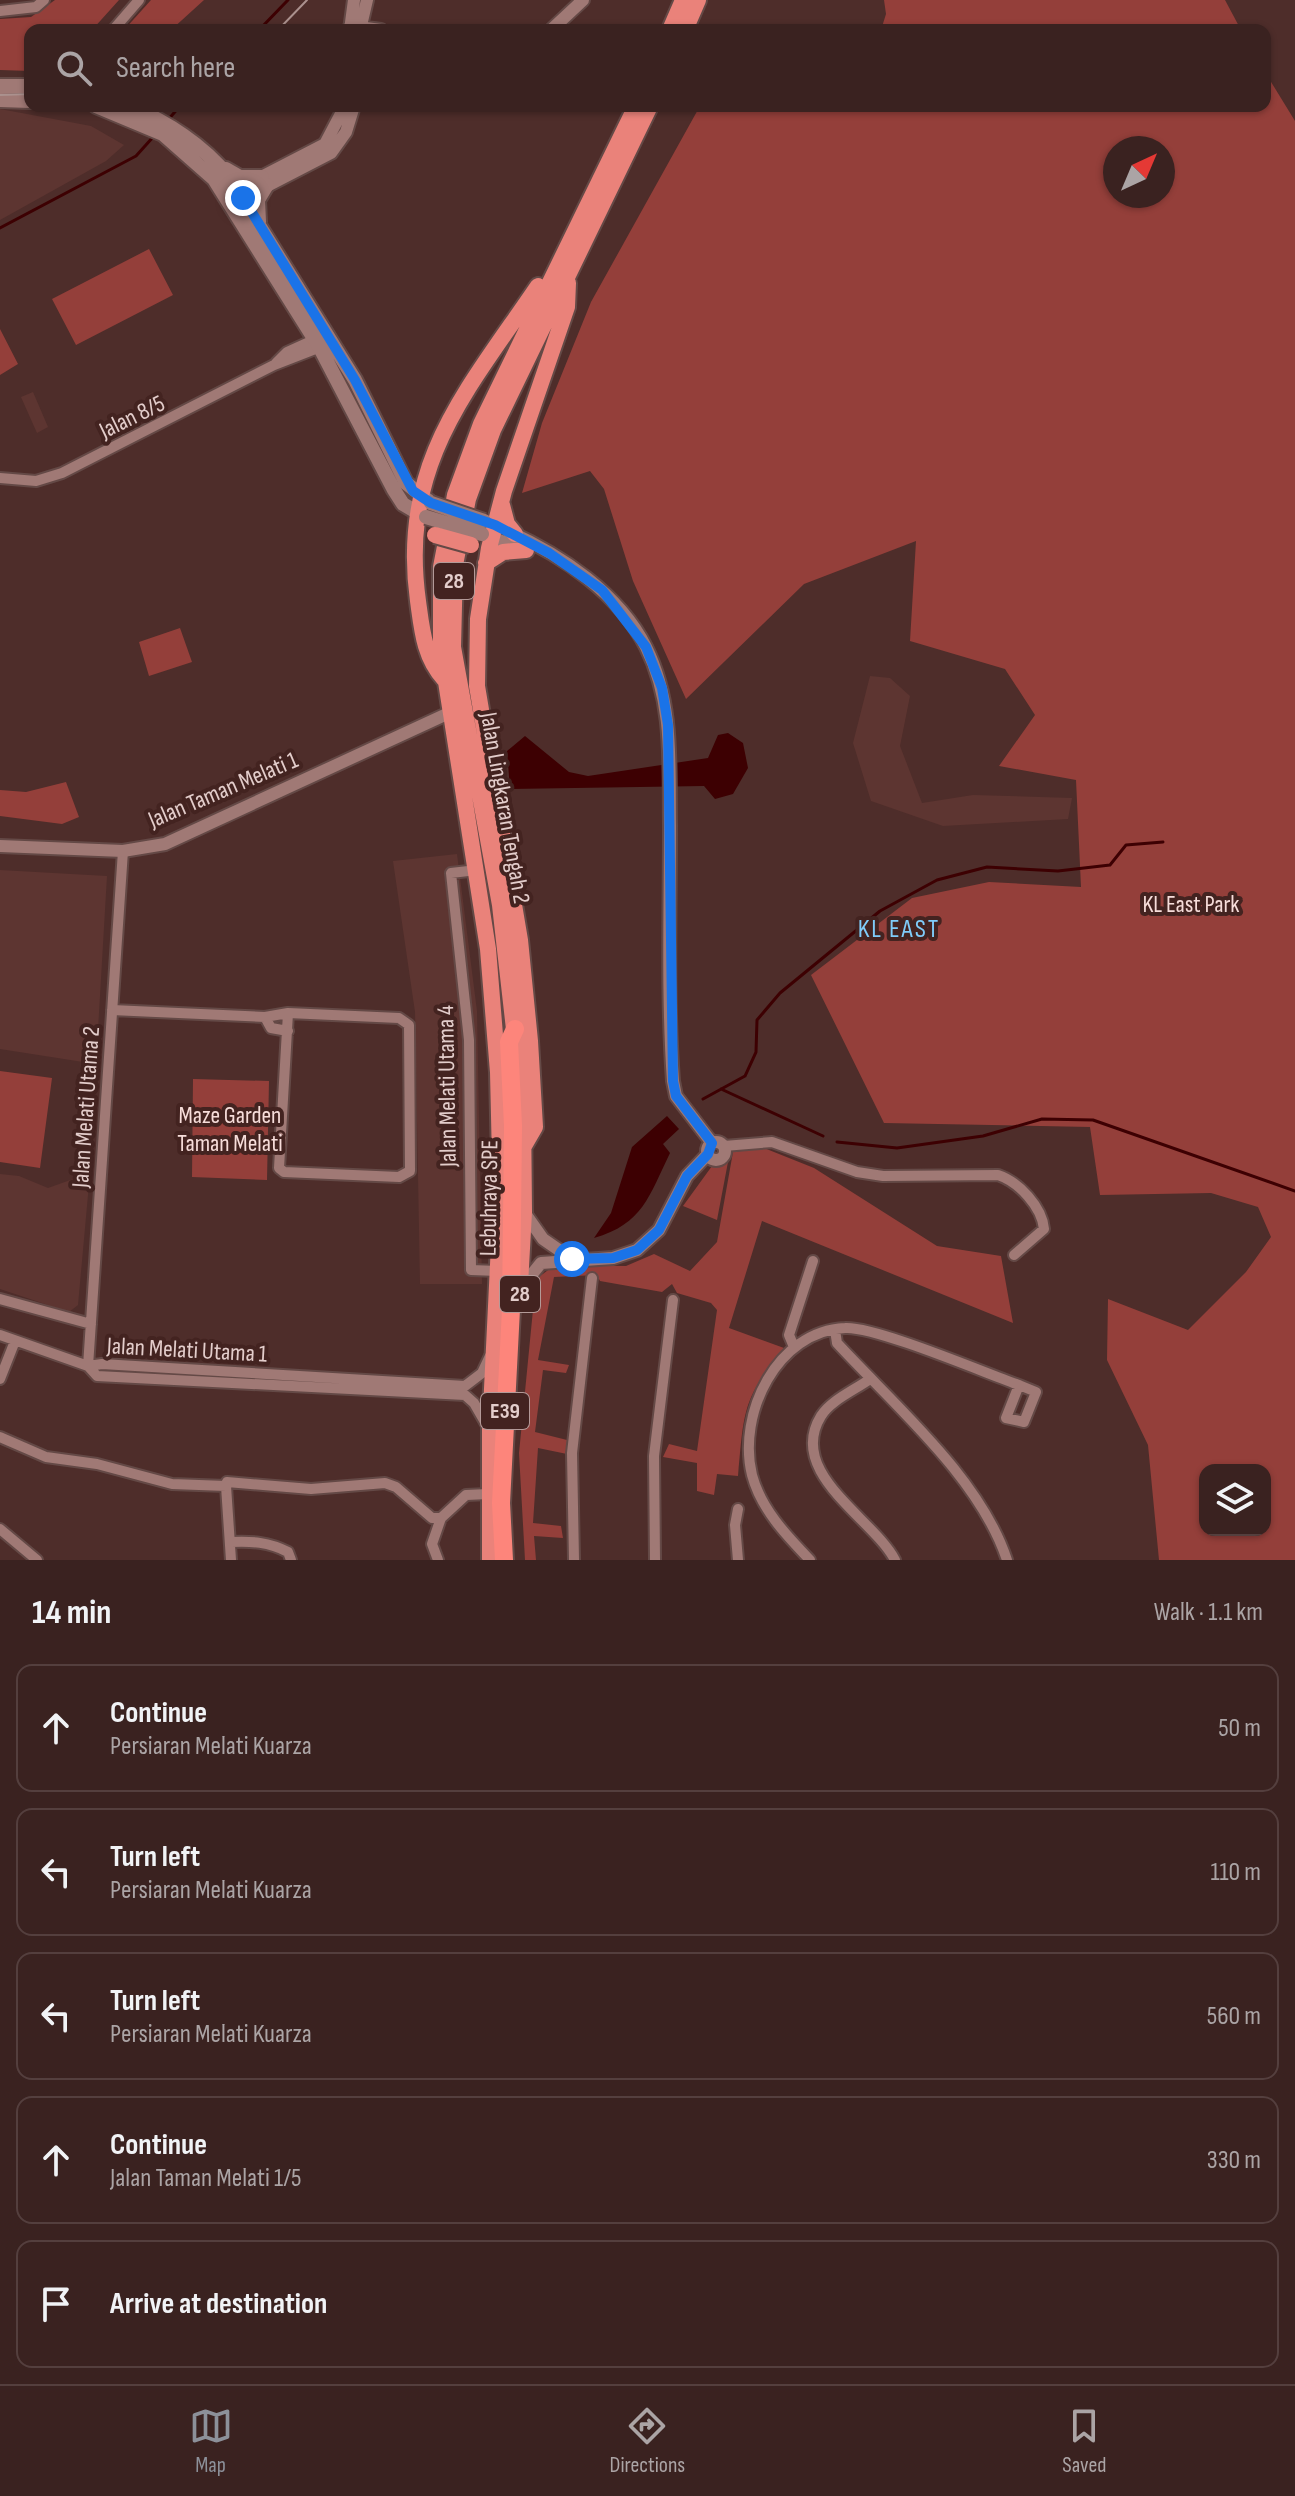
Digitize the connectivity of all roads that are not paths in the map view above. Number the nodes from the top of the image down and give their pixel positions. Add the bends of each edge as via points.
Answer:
1 (44, 0) edge
2 (139, 0) edge
3 (354, 0) edge
4 (367, 0) edge
5 (583, 0) edge
6 (683, 0) edge
7 (698, 0) edge
8 (0, 11) edge
9 (118, 24) edge
10 (355, 24) edge
11 (357, 24) edge
12 (557, 24) edge
13 (673, 24) edge
14 (688, 24) edge
15 (0, 86) edge
16 (24, 86) edge
17 (0, 100) edge
18 (24, 101) edge
19 (116, 112) edge
20 (139, 112) edge
21 (342, 112) edge
22 (352, 112) edge
23 (633, 112) edge
24 (647, 112) edge
25 (161, 126) junction
26 (219, 165) junction
27 (265, 181) junction
28 (234, 197) junction
29 (259, 225) junction
30 (571, 239) junction
31 (568, 277) junction
32 (323, 341) junction
33 (0, 478) edge
34 (504, 491) junction
35 (418, 516) junction
36 (485, 532) junction
37 (515, 534) junction
38 (526, 550) junction
39 (564, 562) junction
40 (485, 567) junction
41 (444, 679) junction
42 (449, 713) junction
43 (0, 846) edge
44 (123, 851) junction
45 (477, 870) junction
46 (112, 1010) junction
47 (288, 1013) junction
48 (265, 1017) junction
49 (515, 1029) junction
50 (288, 1031) junction
51 (524, 1146) junction
52 (714, 1148) junction
53 (524, 1212) junction
54 (1014, 1255) dead end
55 (572, 1259) junction
56 (813, 1261) dead end
57 (505, 1267) junction
58 (592, 1278) dead end
59 (520, 1290) junction
60 (0, 1299) edge
61 (673, 1300) dead end
62 (91, 1324) junction
63 (835, 1330) junction
64 (0, 1335) edge
65 (15, 1341) junction
66 (494, 1346) junction
67 (794, 1347) junction
68 (88, 1366) junction
69 (0, 1379) edge
70 (870, 1379) junction
71 (1019, 1385) dead end
72 (490, 1430) junction
73 (0, 1437) edge
74 (226, 1486) junction
75 (488, 1494) junction
76 (738, 1509) dead end
77 (441, 1518) junction
78 (0, 1529) edge
79 (231, 1542) junction
80 (37, 1560) edge
81 (231, 1560) edge
82 (291, 1560) edge
83 (438, 1560) edge
84 (490, 1560) edge
85 (504, 1560) edge
86 (513, 1560) edge
87 (574, 1560) edge
88 (655, 1560) edge
89 (738, 1560) edge
90 (810, 1560) edge
91 (895, 1560) edge
92 (1007, 1560) edge

1 - 8 street via 36,7
2 - 9 street
3 - 10 street
4 - 11 street
5 - 12 street
6 - 13 highway
7 - 14 highway
15 - 16 main road
17 - 18 main road
19 - 25 main road
20 - 25 main road
21 - 27 street via 325,144
22 - 27 street via 331,153
23 - 30 highway, Jalan Lingkaran Tengah 2 / 28
24 - 31 highway, Jalan Lingkaran Tengah 2 / 28
25 - 26 main road
25 - 28 main road
26 - 27 main road via 240,177
26 - 28 main road
27 - 28 street
27 - 29 main road via 258,200
28 - 29 main road
28 - 32 main road
29 - 32 main road
30 - 35 highway via 453,411 425,473
30 - 41 highway, Jalan Lingkaran Tengah 2 / 28 via 481,424 455,495 439,592
31 - 34 highway via 567,307
31 - 49 highway, Jalan Lingkaran Tengah 2 / 28 via 478,466 458,534 453,591 457,678 500,905
32 - 33 street, Jalan 8/5 via 287,352 274,365 62,473 36,481
32 - 35 main road via 355,380
34 - 36 highway
34 - 37 highway via 502,511
35 - 36 main road, bridge
35 - 36 highway, bridge via 435,535
35 - 41 highway via 422,630 430,664
36 - 37 street
36 - 38 street
36 - 40 highway via 478,551
37 - 39 street
38 - 39 street
38 - 40 highway via 503,552
39 - 52 street via 602,590 646,647 662,688 669,756 673,1081 676,1096
40 - 51 highway via 477,686 520,940 535,1127
41 - 42 highway, Jalan Lingkaran Tengah 2 / 28
42 - 44 street, Jalan Taman Melati 1 via 165,844
42 - 45 highway, Jalan Lingkaran Tengah 2 / 28
43 - 44 street, Jalan Taman Melati 1
44 - 46 street, Jalan Melati Utama 2
45 - 57 highway, Jalan Lingkaran Tengah 2 / 28 via 496,1028
45 - 57 street, Jalan Melati Utama 4 via 451,873 469,1040 471,1270
46 - 48 street
46 - 62 street, Jalan Melati Utama 2
47 - 48 street
47 - 50 street
47 - 50 street via 399,1018 409,1025 410,1171 399,1177 279,1168
48 - 50 street via 271,1028
49 - 51 highway, Jalan Lingkaran Tengah 2 / 28
49 - 57 highway, Lebuhraya SPE / E39 via 509,1042 513,1126
51 - 53 highway, Jalan Lingkaran Tengah 2 / 28
52 - 54 street via 772,1142 883,1176 998,1175 1009,1179 1043,1215 1044,1229
52 - 55 street via 687,1176 659,1230 637,1250 613,1258
53 - 55 street via 555,1251
53 - 59 highway, Jalan Lingkaran Tengah 2 / 28
55 - 59 street via 541,1263
56 - 67 street via 789,1335
57 - 66 highway, Jalan Lingkaran Tengah 2 / 28
57 - 85 highway, Lebuhraya SPE / E39
58 - 87 street via 572,1453
59 - 86 highway, Jalan Lingkaran Tengah 2 / 28 via 509,1498
60 - 62 street
61 - 88 street via 654,1456
62 - 68 street, Jalan Melati Utama 2
63 - 67 street
63 - 70 street via 837,1343
63 - 71 street via 862,1330
64 - 65 street
65 - 68 street
65 - 69 street
66 - 68 street, Jalan Melati Utama 1 via 482,1373 465,1386
66 - 72 highway, Jalan Lingkaran Tengah 2 / 28
67 - 90 street via 763,1389 750,1430 750,1455 752,1475 773,1518
68 - 72 street, Jalan Melati Utama 1 via 97,1376 465,1395
70 - 91 street via 820,1417 815,1449 828,1484
70 - 92 street via 975,1496
72 - 75 highway, Jalan Lingkaran Tengah 2 / 28
73 - 74 street via 46,1457 172,1484
74 - 77 street via 227,1482 311,1489 385,1483 432,1518
74 - 79 street
75 - 77 street via 466,1495
75 - 84 highway, Jalan Lingkaran Tengah 2 / 28
76 - 89 street
77 - 83 street via 432,1544
78 - 80 street
79 - 81 street
79 - 82 street via 271,1545 288,1552

